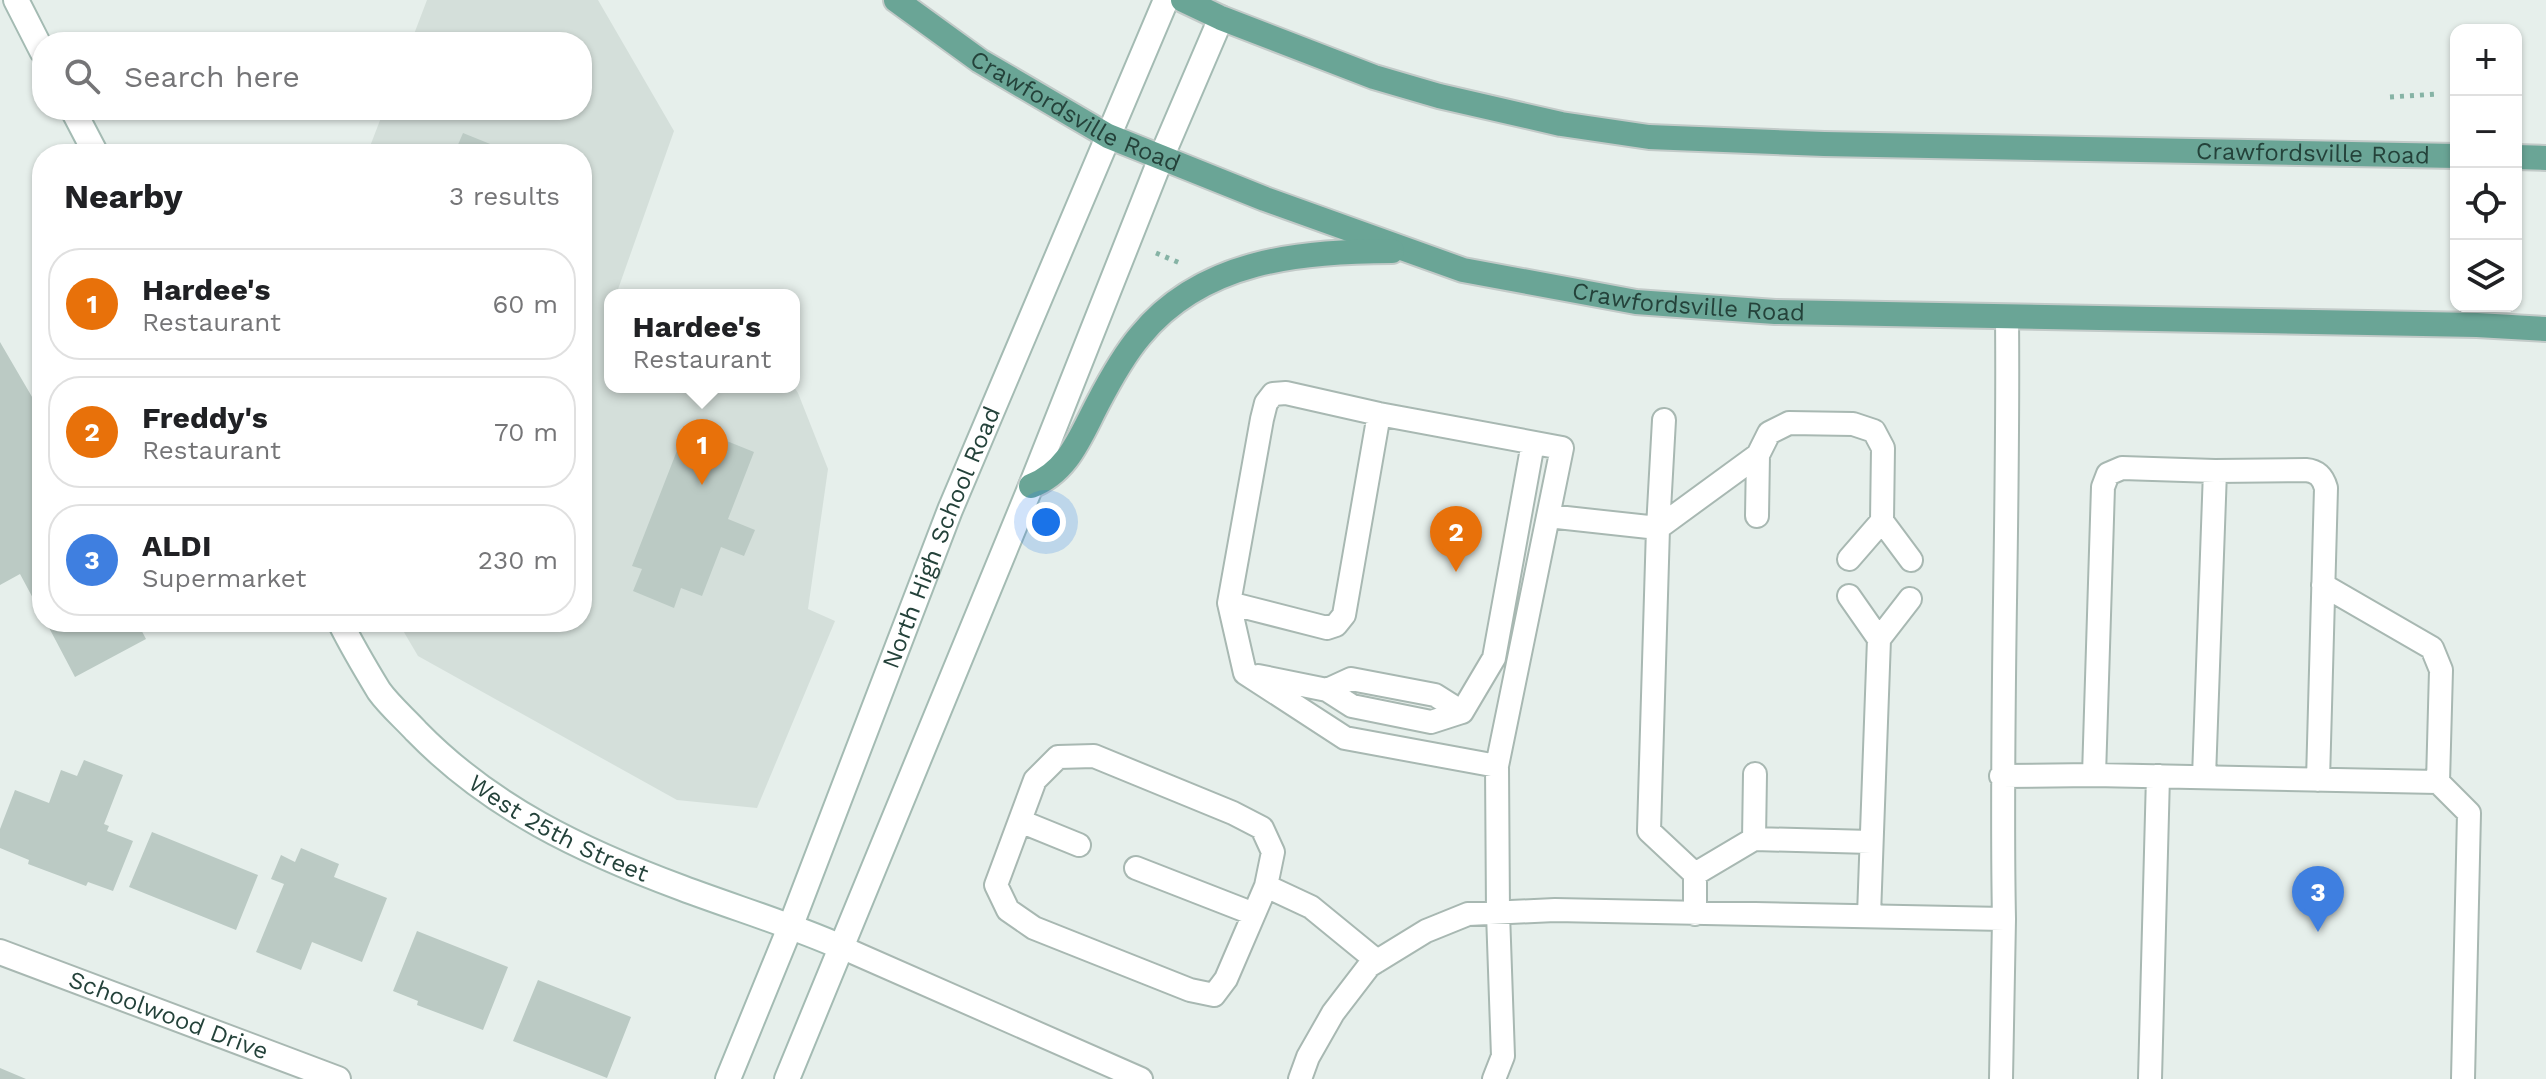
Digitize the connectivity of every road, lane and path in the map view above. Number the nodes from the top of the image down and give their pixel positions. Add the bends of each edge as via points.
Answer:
1 (16, 0) edge
2 (896, 0) edge
3 (1166, 0) edge
4 (1183, 0) edge
5 (1221, 18) junction
6 (32, 32) edge
7 (2438, 94) dead end
8 (2390, 97) dead end
9 (78, 120) edge
10 (1108, 136) junction
11 (91, 144) edge
12 (2450, 156) edge
13 (2522, 157) edge
14 (1161, 158) junction
15 (2546, 158) edge
16 (1409, 251) junction
17 (2007, 317) junction
18 (2546, 329) edge
19 (1379, 414) junction
20 (1664, 420) dead end
21 (1533, 443) junction
22 (1758, 455) junction
23 (2215, 471) junction
24 (1031, 486) junction
25 (1548, 516) junction
26 (1757, 516) dead end
27 (1882, 521) junction
28 (1658, 528) junction
29 (2323, 585) junction
30 (1859, 596) dead end
31 (1901, 598) dead end
32 (1229, 603) junction
33 (345, 632) edge
34 (1879, 639) junction
35 (1245, 673) junction
36 (1497, 766) junction
37 (1755, 774) dead end
38 (2094, 775) junction
39 (2001, 776) junction
40 (2158, 776) junction
41 (2204, 777) junction
42 (2318, 780) junction
43 (2438, 782) junction
44 (1020, 821) junction
45 (1754, 839) junction
46 (1871, 842) junction
47 (1079, 845) dead end
48 (1136, 868) dead end
49 (1695, 874) junction
50 (1266, 886) junction
51 (1498, 913) junction
52 (1254, 914) junction
53 (1695, 914) junction
54 (1869, 915) junction
55 (2004, 919) junction
56 (791, 925) junction
57 (841, 947) junction
58 (0, 952) edge
59 (1377, 961) junction
60 (338, 1079) edge
61 (728, 1079) edge
62 (787, 1079) edge
63 (1141, 1079) edge
64 (1300, 1079) edge
65 (1494, 1079) edge
66 (2001, 1079) edge
67 (2150, 1079) edge
68 (2463, 1079) edge

1 - 6 street
2 - 10 main road, Crawfordsville Road via 980,61
3 - 10 street, North High School Road
4 - 5 main road, Crawfordsville Road
5 - 12 main road, Crawfordsville Road via 1374,77 1439,96 1561,124 1649,137
5 - 14 street
7 - 8 path
9 - 11 street
10 - 14 main road, Crawfordsville Road
10 - 56 street, North High School Road via 950,510
13 - 15 main road
14 - 16 main road, Crawfordsville Road
14 - 24 street
16 - 17 main road, Crawfordsville Road via 1463,270 1636,302 1803,313
16 - 24 main road via 1279,258 1206,284 1141,334 1113,374 1067,461 1047,480
17 - 18 main road, Crawfordsville Road
17 - 39 lane
19 - 21 lane
19 - 32 lane via 1273,394 1262,419
19 - 32 lane via 1344,615 1327,628
20 - 28 lane
21 - 25 lane via 1562,448
21 - 35 lane via 1494,658 1462,712 1431,722 1352,706 1327,690
22 - 26 lane
22 - 27 lane via 1769,433 1789,423 1853,424 1874,431 1883,448
22 - 28 lane
23 - 29 lane via 2306,470 2321,476 2326,488
23 - 38 lane via 2122,468 2108,474 2103,487
23 - 41 lane
24 - 57 street
25 - 28 lane
25 - 36 lane
27 - 27 lane via 1881,559
28 - 49 lane via 1649,831
29 - 42 lane
29 - 43 lane via 2432,648 2441,670
30 - 34 lane
31 - 34 lane
32 - 35 lane
33 - 56 street, West 25th Street via 399,713 465,776 507,807 682,888
34 - 46 lane
35 - 36 lane via 1345,738
36 - 51 lane
37 - 45 lane
38 - 39 lane
38 - 40 lane
39 - 55 lane
40 - 41 lane
40 - 67 lane
41 - 42 lane
42 - 43 lane
43 - 68 lane via 2469,813
44 - 47 lane
44 - 50 lane via 1035,780 1058,757 1094,756 1262,828 1273,852
44 - 52 lane via 996,885 1008,910 1034,928 1076,945 1214,995
45 - 46 lane
45 - 49 lane
46 - 54 lane
48 - 52 lane
49 - 53 lane
50 - 52 lane
50 - 59 lane via 1311,907
51 - 53 lane
51 - 59 lane via 1468,914 1426,931
51 - 65 lane via 1503,1056
53 - 54 lane
54 - 55 lane
55 - 66 lane
56 - 57 street, West 25th Street
56 - 61 street, North High School Road
57 - 62 street
57 - 63 lane
58 - 60 street, Schoolwood Drive
59 - 64 lane via 1333,1013

